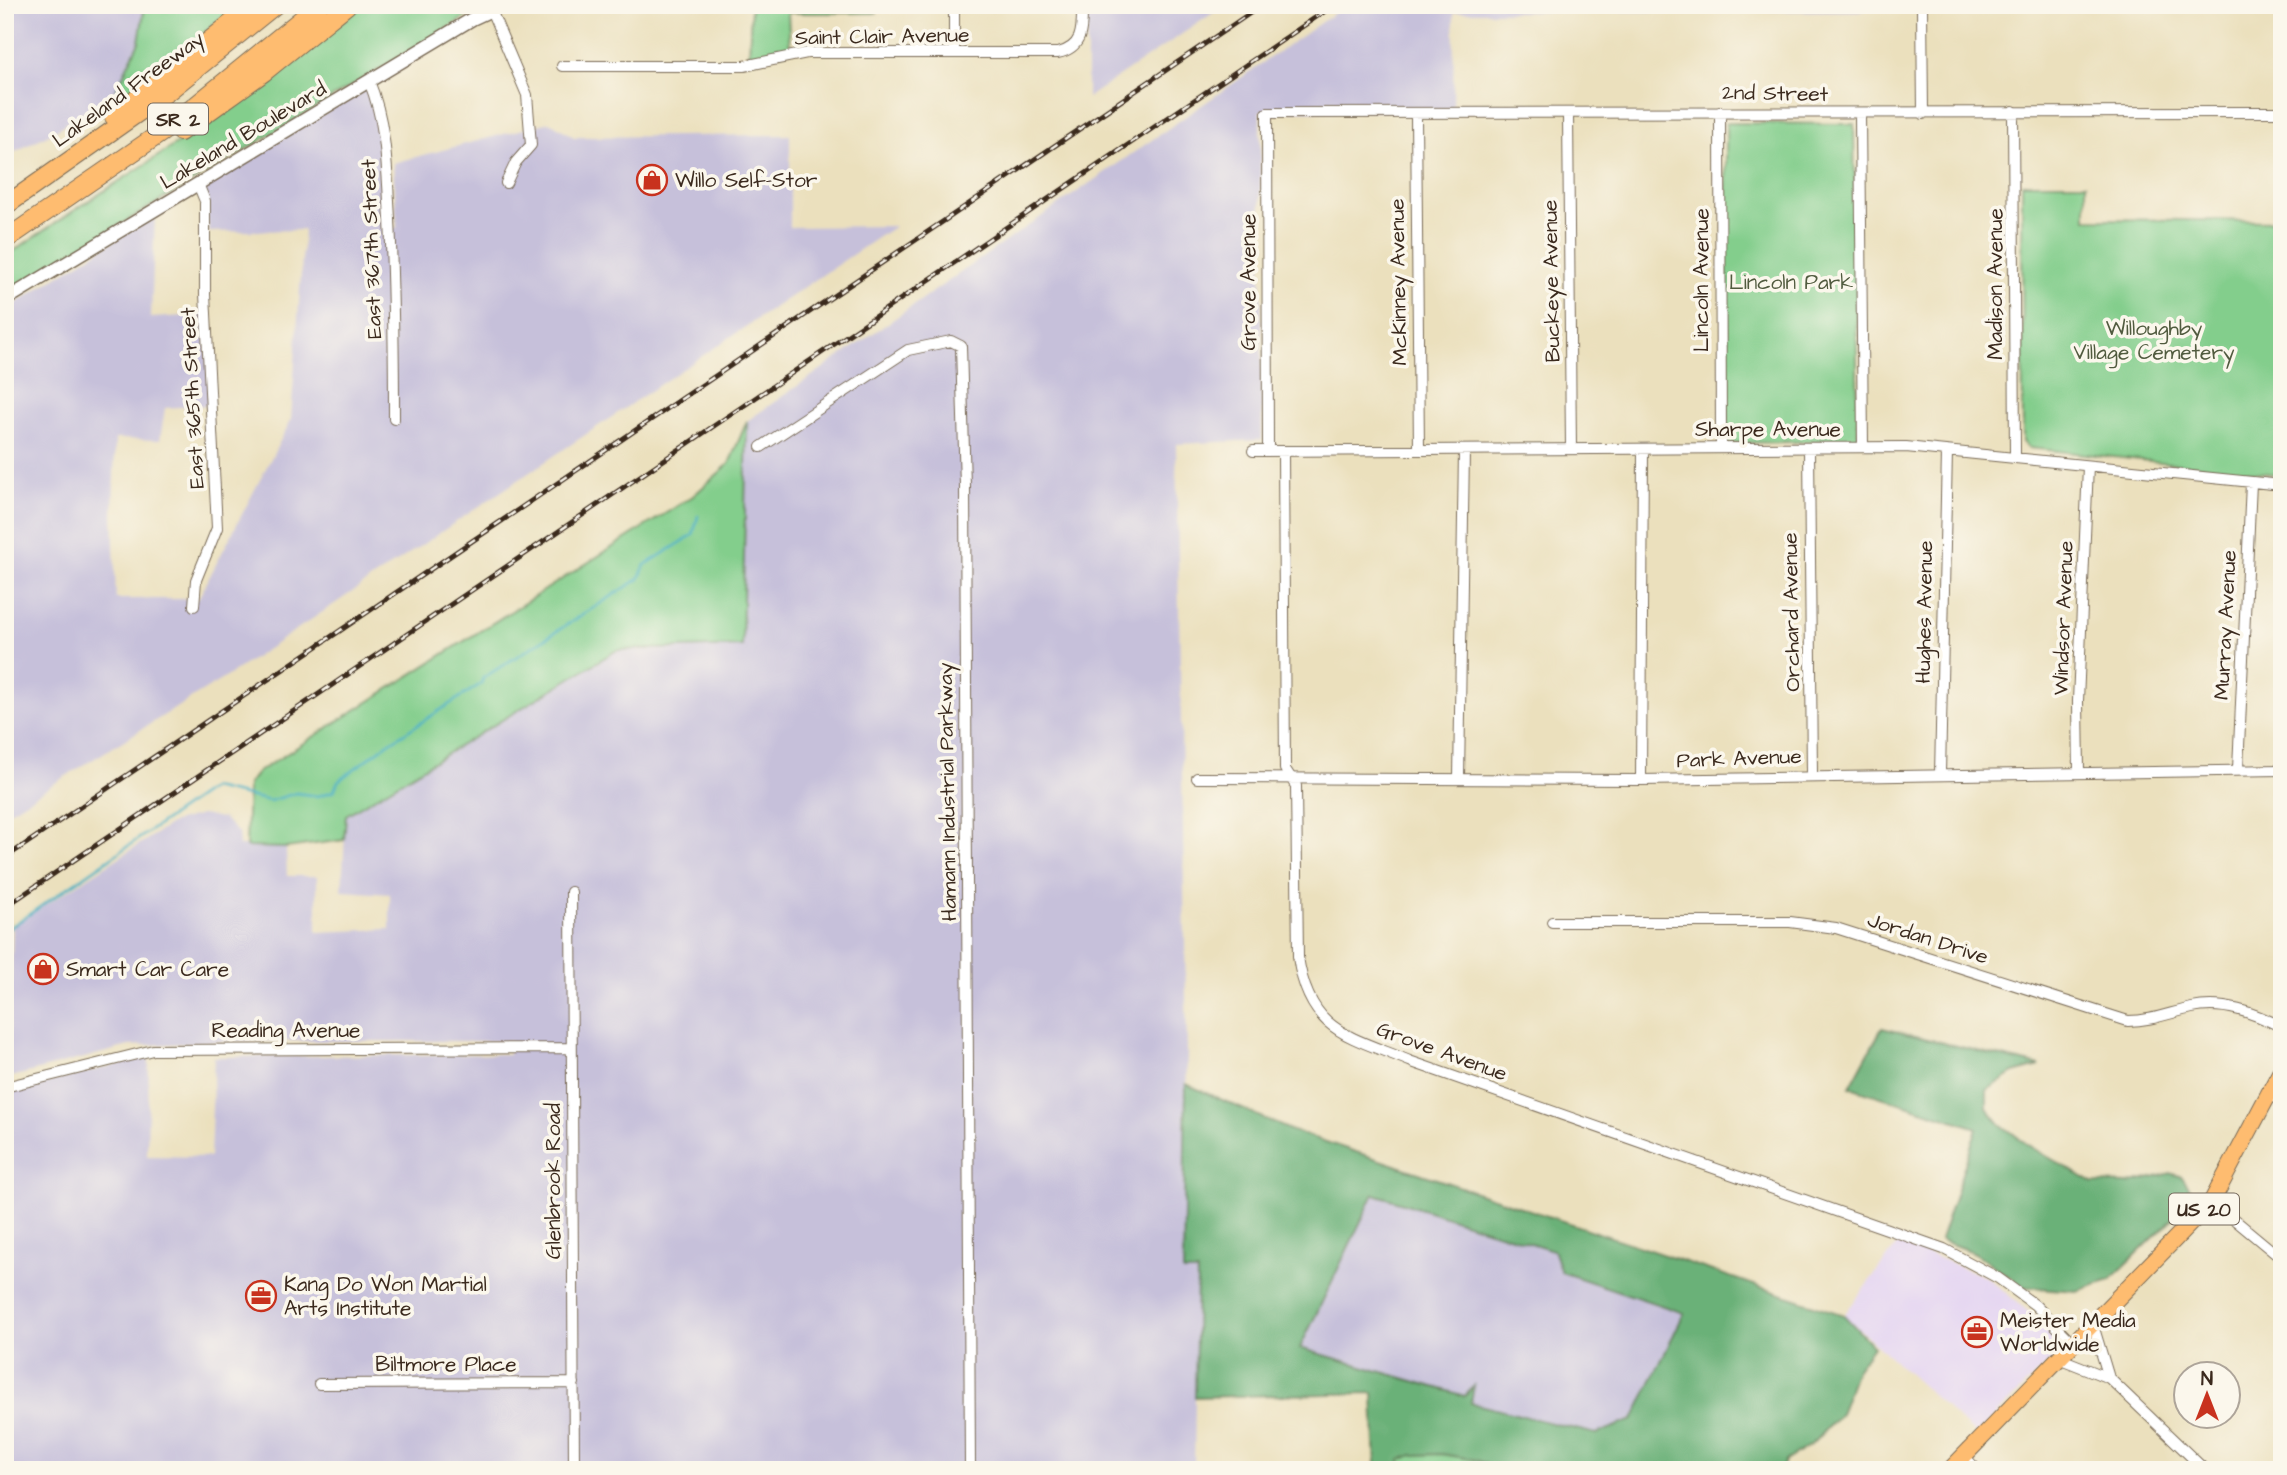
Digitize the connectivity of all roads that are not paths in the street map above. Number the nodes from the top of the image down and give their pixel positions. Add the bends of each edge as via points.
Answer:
1 (254, 5) edge
2 (275, 5) edge
3 (319, 5) edge
4 (347, 5) edge
5 (954, 5) edge
6 (1082, 5) edge
7 (1922, 5) edge
8 (496, 8) edge
9 (954, 52) junction
10 (562, 66) dead end
11 (369, 81) junction
12 (2013, 111) junction
13 (1720, 112) junction
14 (2282, 112) edge
15 (1267, 113) joint
16 (1568, 113) junction
17 (1860, 113) junction
18 (1416, 114) junction
19 (1923, 114) junction
20 (68, 160) junction
21 (506, 183) dead end
22 (198, 184) junction
23 (5, 206) edge
24 (30, 223) junction
25 (5, 240) edge
26 (5, 300) edge
27 (394, 419) dead end
28 (761, 447) dead end
29 (1863, 447) junction
30 (1721, 448) junction
31 (1572, 449) junction
32 (1809, 449) junction
33 (1419, 450) junction
34 (1643, 450) junction
35 (1253, 451) dead end
36 (1268, 451) junction
37 (1283, 451) junction
38 (1464, 451) junction
39 (1947, 452) junction
40 (2015, 457) junction
41 (2088, 466) junction
42 (2250, 483) junction
43 (2282, 485) edge
44 (194, 606) dead end
45 (2238, 769) junction
46 (2282, 770) edge
47 (2079, 772) junction
48 (1940, 774) junction
49 (1812, 775) junction
50 (1197, 778) dead end
51 (1290, 778) junction
52 (1459, 779) junction
53 (1641, 780) junction
54 (571, 892) dead end
55 (1552, 922) dead end
56 (2282, 1027) edge
57 (571, 1048) junction
58 (2282, 1069) edge
59 (5, 1087) edge
60 (2275, 1097) edge
61 (2212, 1201) junction
62 (2282, 1259) edge
63 (2093, 1325) junction
64 (2074, 1344) junction
65 (2061, 1359) junction
66 (2109, 1378) junction
67 (574, 1383) junction
68 (318, 1384) dead end
69 (1964, 1456) junction
70 (2201, 1468) edge
71 (574, 1470) edge
72 (970, 1470) edge
73 (1950, 1470) edge
74 (1977, 1470) edge

1 - 20 highway via 121,110
2 - 20 highway, Lakeland Freeway / SR 2 via 166,93
3 - 24 highway, SR 2 via 168,128
4 - 24 highway via 180,133 93,190
5 - 9 street
6 - 9 street, Saint Clair Avenue via 1081,35 1069,50
7 - 19 street
8 - 11 street, Lakeland Boulevard
8 - 21 street via 527,95 531,145
9 - 10 street, Saint Clair Avenue via 807,53 744,66
11 - 22 street, Lakeland Boulevard
11 - 27 street, East 367th Street via 380,108 386,145 394,284
12 - 14 street, 2nd Street
12 - 19 street, 2nd Street
12 - 40 street, Madison Avenue
13 - 16 street, 2nd Street
13 - 17 street, 2nd Street
13 - 30 street, Lincoln Avenue
15 - 18 street, 2nd Street
15 - 36 street, Grove Avenue
16 - 18 street, 2nd Street
16 - 31 street, Buckeye Avenue
17 - 19 street, 2nd Street
17 - 29 street
18 - 33 street, McKinney Avenue
20 - 23 highway, Lakeland Freeway / SR 2
22 - 26 street, Lakeland Boulevard
22 - 44 street, East 365th Street via 205,201 205,294 217,502 216,528 196,579
24 - 25 highway, SR 2
28 - 72 street, Hamann Industrial Parkway via 908,350 951,341 961,346
29 - 32 street, Sharpe Avenue
29 - 39 street, Sharpe Avenue
30 - 32 street, Sharpe Avenue
30 - 34 street, Sharpe Avenue
31 - 34 street, Sharpe Avenue
31 - 38 street, Sharpe Avenue
32 - 49 street, Orchard Avenue
33 - 37 street, Sharpe Avenue
33 - 38 street, Sharpe Avenue
34 - 53 street
35 - 36 street, Sharpe Avenue
36 - 37 street, Sharpe Avenue
37 - 51 street, Grove Avenue via 1285,769
38 - 52 street
39 - 40 street, Sharpe Avenue
39 - 48 street, Hughes Avenue
40 - 41 street, Sharpe Avenue
41 - 42 street, Sharpe Avenue
41 - 47 street, Windsor Avenue
42 - 43 street, Sharpe Avenue
42 - 45 street, Murray Avenue
45 - 46 street, Park Avenue
45 - 47 street, Park Avenue
47 - 48 street, Park Avenue
48 - 49 street, Park Avenue
49 - 53 street, Park Avenue
50 - 51 street, Park Avenue
51 - 52 street, Park Avenue
51 - 64 street, Grove Avenue via 1296,786 1301,981 1312,1007 1337,1031 1412,1062 1944,1249 1998,1278 2035,1305
52 - 53 street, Park Avenue
54 - 57 street, Glenbrook Road
55 - 56 street, Jordan Drive via 1790,922 1836,929 2128,1021 2150,1021 2215,1006 2246,1012
57 - 59 street, Reading Avenue via 153,1050
57 - 67 street, Glenbrook Road
58 - 60 main road, US 20
60 - 61 main road, US 20
61 - 62 street
61 - 63 main road, US 20
63 - 64 main road, US 20
63 - 66 street
64 - 65 main road, US 20
65 - 66 street
65 - 69 main road, US 20
66 - 70 street
67 - 68 street, Biltmore Place
67 - 71 street, Glenbrook Road
69 - 73 main road, US 20
69 - 74 street

